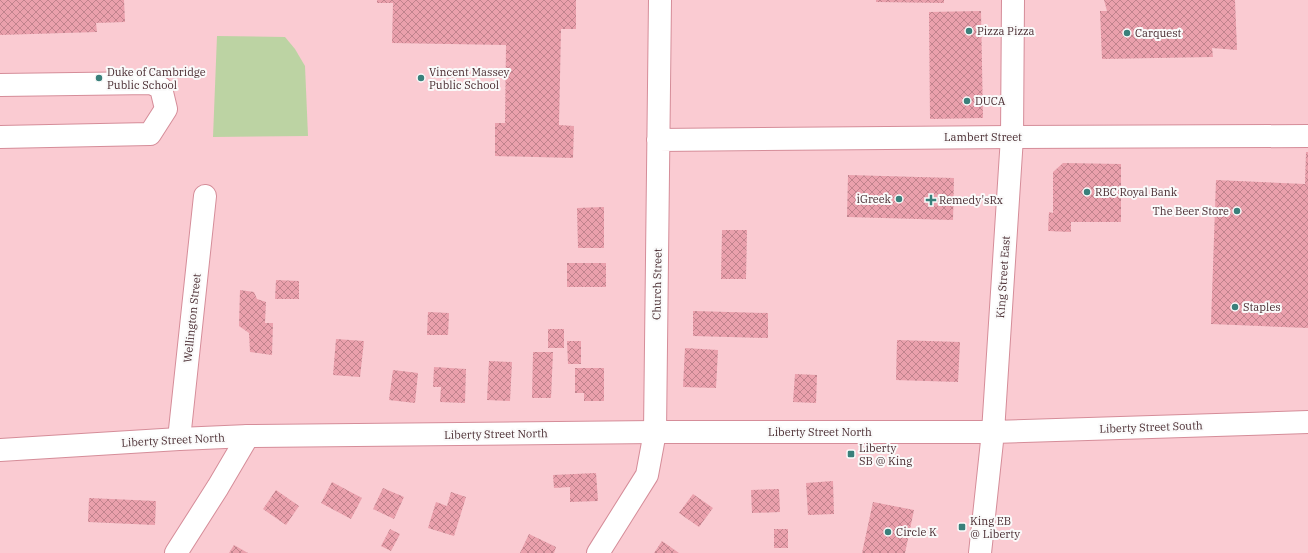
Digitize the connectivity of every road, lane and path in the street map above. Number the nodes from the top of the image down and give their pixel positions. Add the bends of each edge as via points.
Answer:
1 (660, 0) edge
2 (1013, 0) edge
3 (0, 85) edge
4 (1308, 136) edge
5 (0, 137) edge
6 (1012, 137) junction
7 (658, 140) junction
8 (205, 196) dead end
9 (1308, 422) edge
10 (655, 432) junction
11 (993, 432) junction
12 (248, 436) junction
13 (179, 439) junction
14 (0, 450) edge
15 (176, 553) edge
16 (598, 553) edge
17 (980, 553) edge

1 - 7 main road, Church Street
2 - 6 main road, King Street East
3 - 5 main road via 151,83 161,88 166,109 150,134
4 - 6 main road, Lambert Street
6 - 7 main road, Lambert Street
6 - 11 main road, King Street East
7 - 10 main road, Church Street
8 - 13 main road, Wellington Street
9 - 11 main road, Liberty Street South
10 - 11 main road, Liberty Street North
10 - 12 main road, Liberty Street North
10 - 16 main road, Church Street via 647,475
11 - 17 main road, King Street East
12 - 13 main road, Liberty Street North
12 - 15 main road
13 - 14 main road, Liberty Street North

